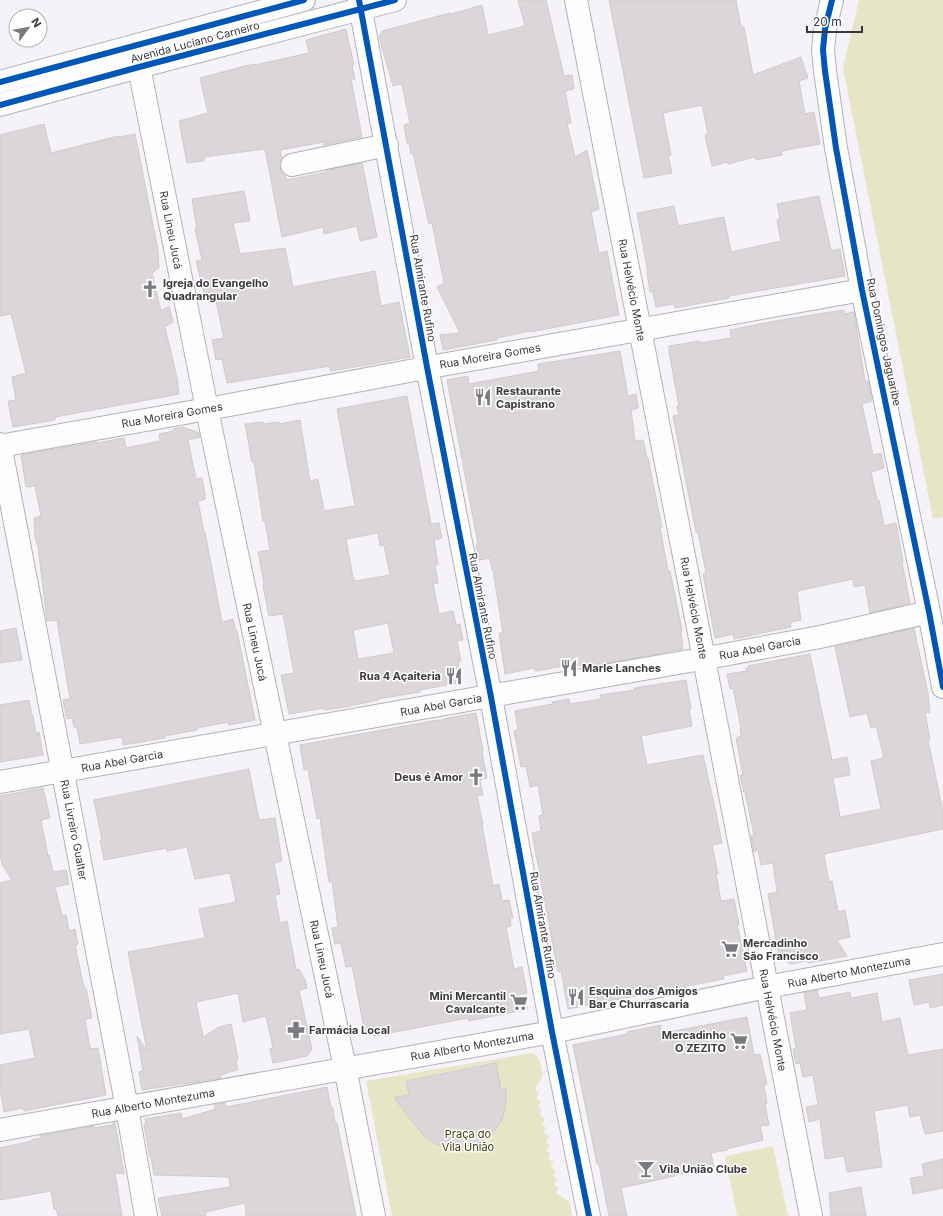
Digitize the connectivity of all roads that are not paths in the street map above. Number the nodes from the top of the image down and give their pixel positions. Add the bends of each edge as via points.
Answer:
1 (304, 0) edge
2 (395, 0) edge
3 (576, 0) edge
4 (832, 0) edge
5 (360, 4) edge
6 (139, 67) junction
7 (0, 82) edge
8 (0, 104) edge
9 (387, 145) junction
10 (292, 165) dead end
11 (862, 290) junction
12 (640, 330) junction
13 (427, 368) junction
14 (207, 409) junction
15 (0, 445) edge
16 (929, 612) junction
17 (704, 659) junction
18 (943, 687) edge
19 (491, 697) junction
20 (274, 734) junction
21 (63, 772) junction
22 (0, 782) edge
23 (943, 954) edge
24 (767, 987) junction
25 (552, 1032) junction
26 (346, 1068) junction
27 (127, 1108) junction
28 (0, 1130) edge
29 (146, 1216) edge
30 (374, 1216) edge
31 (589, 1216) edge
32 (811, 1216) edge

1 - 7 street, Avenida Luciano Carneiro
2 - 5 street, Avenida Luciano Carneiro
3 - 12 street, Rua Helvécio Monte
4 - 11 street, Rua Domingos Jaguaribe via 823,50 825,71
5 - 6 street, Avenida Luciano Carneiro
5 - 9 street, Rua Almirante Rufino
6 - 8 street, Avenida Luciano Carneiro
6 - 14 street, Rua Lineu Jucá
9 - 10 street
9 - 13 street, Rua Almirante Rufino
11 - 12 street, Rua Moreira Gomes
11 - 16 street, Rua Domingos Jaguaribe
12 - 13 street, Rua Moreira Gomes
12 - 17 street, Rua Helvécio Monte
13 - 14 street, Rua Moreira Gomes
13 - 19 street, Rua Almirante Rufino
14 - 15 street, Rua Moreira Gomes
14 - 20 street, Rua Lineu Jucá
15 - 21 street, Rua Livreiro Gualter
16 - 17 street, Rua Abel Garcia via 820,637
16 - 18 street, Rua Domingos Jaguaribe
17 - 19 street, Rua Abel Garcia
17 - 24 street, Rua Helvécio Monte
19 - 20 street, Rua Abel Garcia
19 - 25 street, Rua Almirante Rufino
20 - 21 street, Rua Abel Garcia
20 - 26 street, Rua Lineu Jucá
21 - 22 street, Rua Abel Garcia
21 - 27 street, Rua Livreiro Gualter
23 - 24 street, Rua Alberto Montezuma
24 - 25 street, Rua Alberto Montezuma
24 - 32 street, Rua Helvécio Monte
25 - 26 street, Rua Alberto Montezuma
25 - 31 street, Rua Almirante Rufino
26 - 27 street, Rua Alberto Montezuma
26 - 30 street, Rua Lineu Jucá
27 - 28 street, Rua Alberto Montezuma
27 - 29 street, Rua Livreiro Gualter

